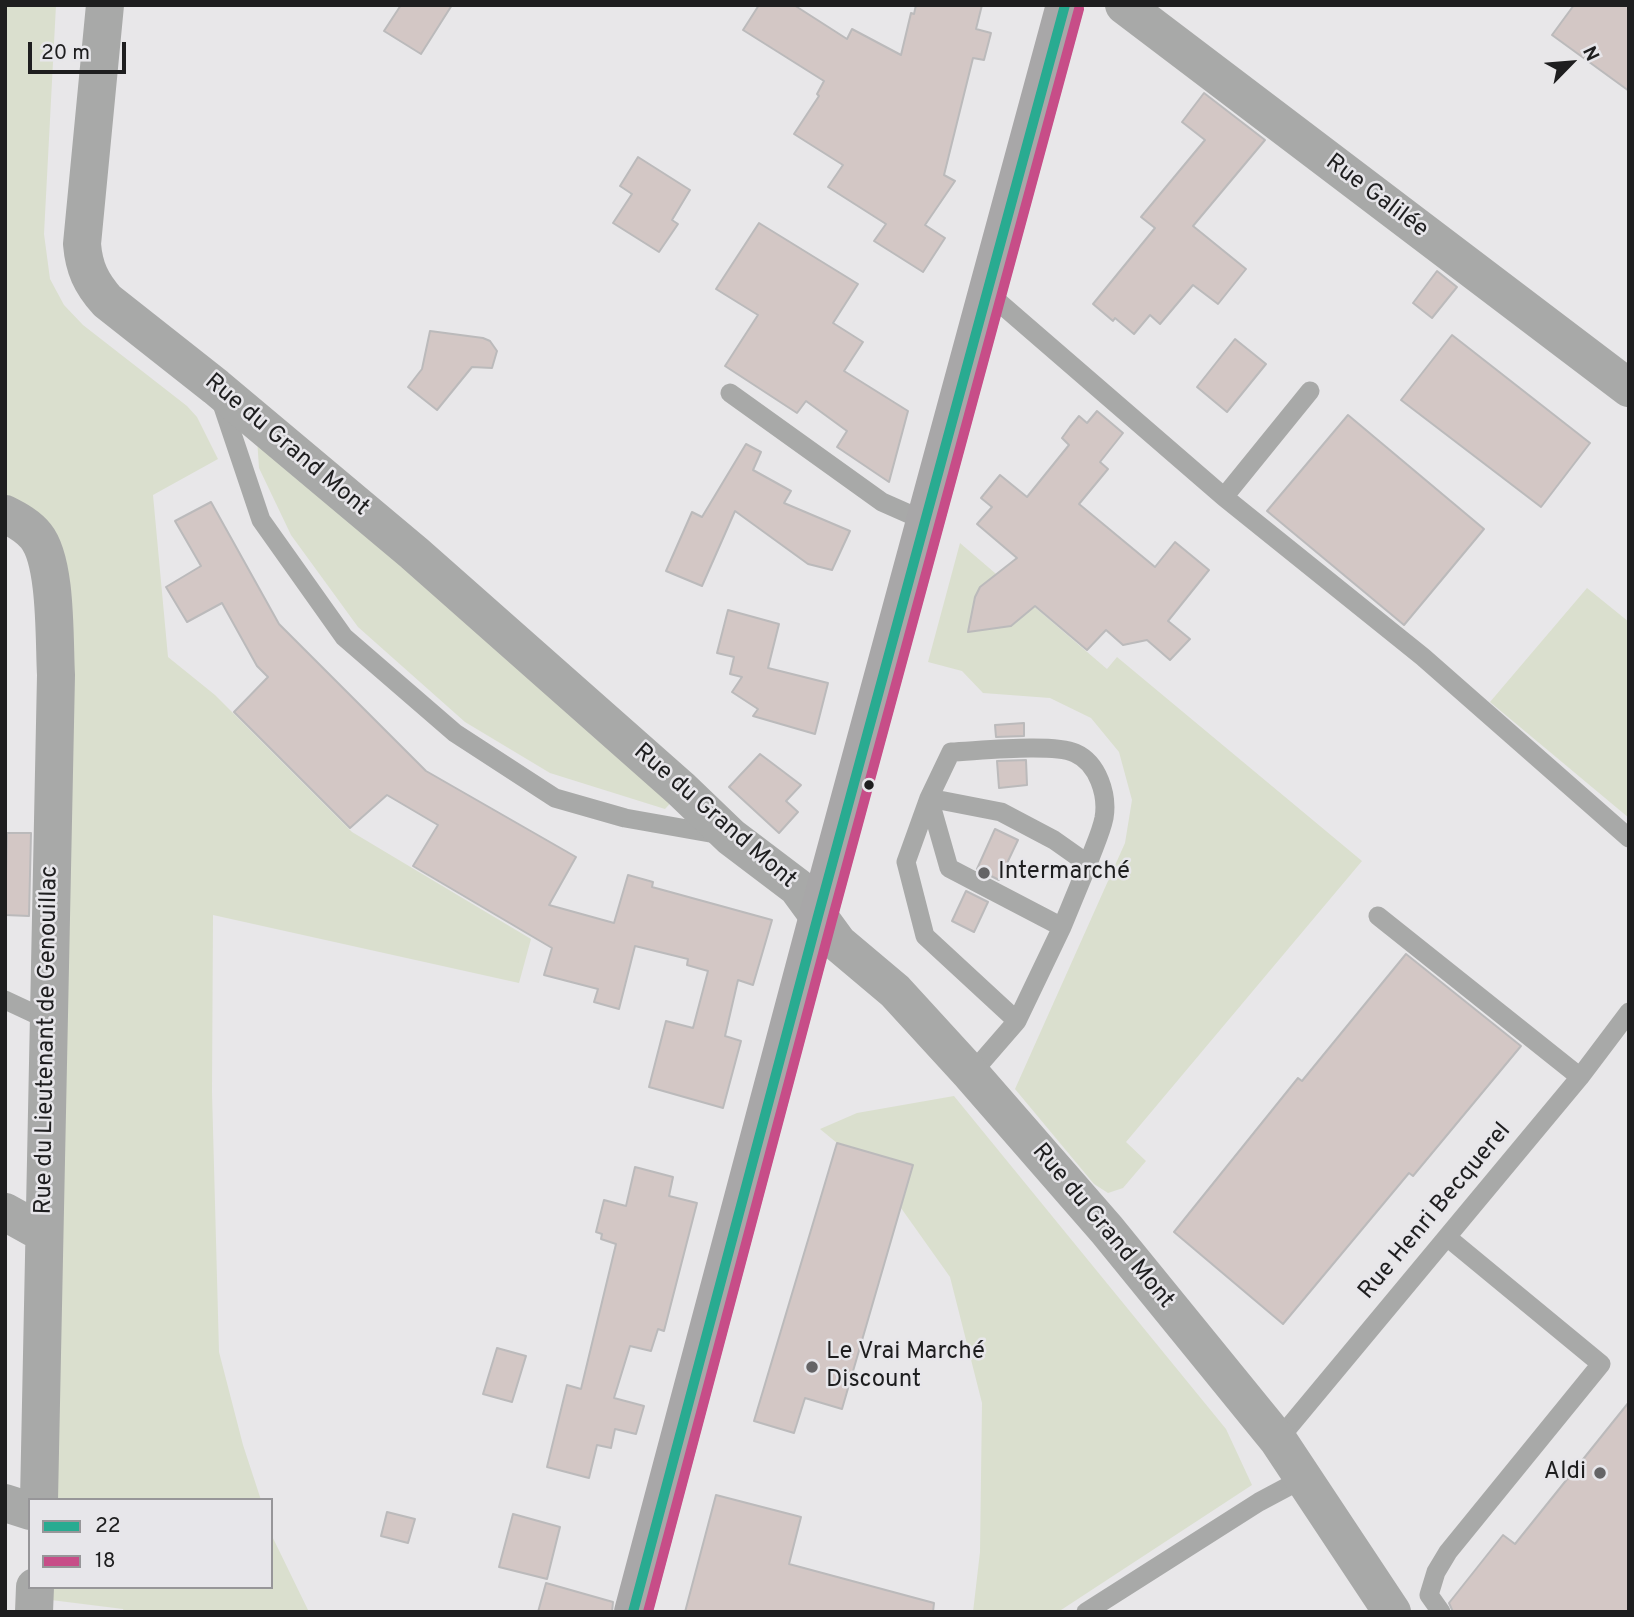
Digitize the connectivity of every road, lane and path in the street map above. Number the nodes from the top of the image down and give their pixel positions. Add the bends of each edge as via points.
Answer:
1 (105, 5) edge
2 (1065, 5) edge
3 (1124, 5) edge
4 (987, 292) junction
5 (216, 387) junction
6 (1629, 388) edge
7 (1310, 391) dead end
8 (730, 393) dead end
9 (1224, 498) junction
10 (5, 514) edge
11 (925, 521) junction
12 (929, 798) junction
13 (731, 836) junction
14 (1629, 838) edge
15 (1088, 864) junction
16 (818, 916) junction
17 (1378, 916) dead end
18 (1062, 927) junction
19 (5, 1000) edge
20 (1629, 1012) edge
21 (50, 1021) junction
22 (1017, 1021) junction
23 (971, 1074) junction
24 (1580, 1077) junction
25 (5, 1212) edge
26 (43, 1233) junction
27 (1447, 1237) junction
28 (1278, 1440) junction
29 (1304, 1478) junction
30 (39, 1498) edge
31 (5, 1503) edge
32 (28, 1510) edge
33 (35, 1589) edge
34 (34, 1612) edge
35 (633, 1612) edge
36 (1086, 1612) edge
37 (1392, 1612) edge
38 (1441, 1612) edge

1 - 5 street, Rue du Grand Mont via 82,244 84,264 107,301
2 - 4 main road
3 - 6 street, Rue Galilée
4 - 9 lane
4 - 11 main road
5 - 13 street, Rue du Grand Mont via 414,553
5 - 13 lane via 261,520 354,646 455,733 555,798 625,818
7 - 9 lane
8 - 11 lane via 882,502
9 - 14 lane via 1423,657
10 - 21 street, Rue du Lieutenant de Genouillac via 38,537 51,581 56,675
11 - 16 main road
12 - 15 lane via 1001,812
12 - 15 lane via 951,752 1042,748 1076,753 1104,787 1104,818
12 - 18 lane via 949,867
12 - 22 lane via 906,862 925,936
13 - 16 street, Rue du Grand Mont via 797,887
15 - 18 lane
16 - 23 street, Rue du Grand Mont via 838,943 894,991
16 - 35 main road
17 - 24 lane
18 - 22 lane
19 - 21 lane
20 - 24 lane, Rue Henri Becquerel
21 - 26 street, Rue du Lieutenant de Genouillac
22 - 23 lane
23 - 28 street, Rue du Grand Mont via 1107,1230
24 - 27 lane, Rue Henri Becquerel
25 - 26 street
26 - 30 street, Rue du Lieutenant de Genouillac
27 - 28 lane, Rue Henri Becquerel
27 - 38 lane via 1601,1364 1448,1552 1429,1595
28 - 29 street, Rue du Grand Mont
29 - 36 lane
29 - 37 street, Rue du Grand Mont
31 - 32 street
33 - 34 street

